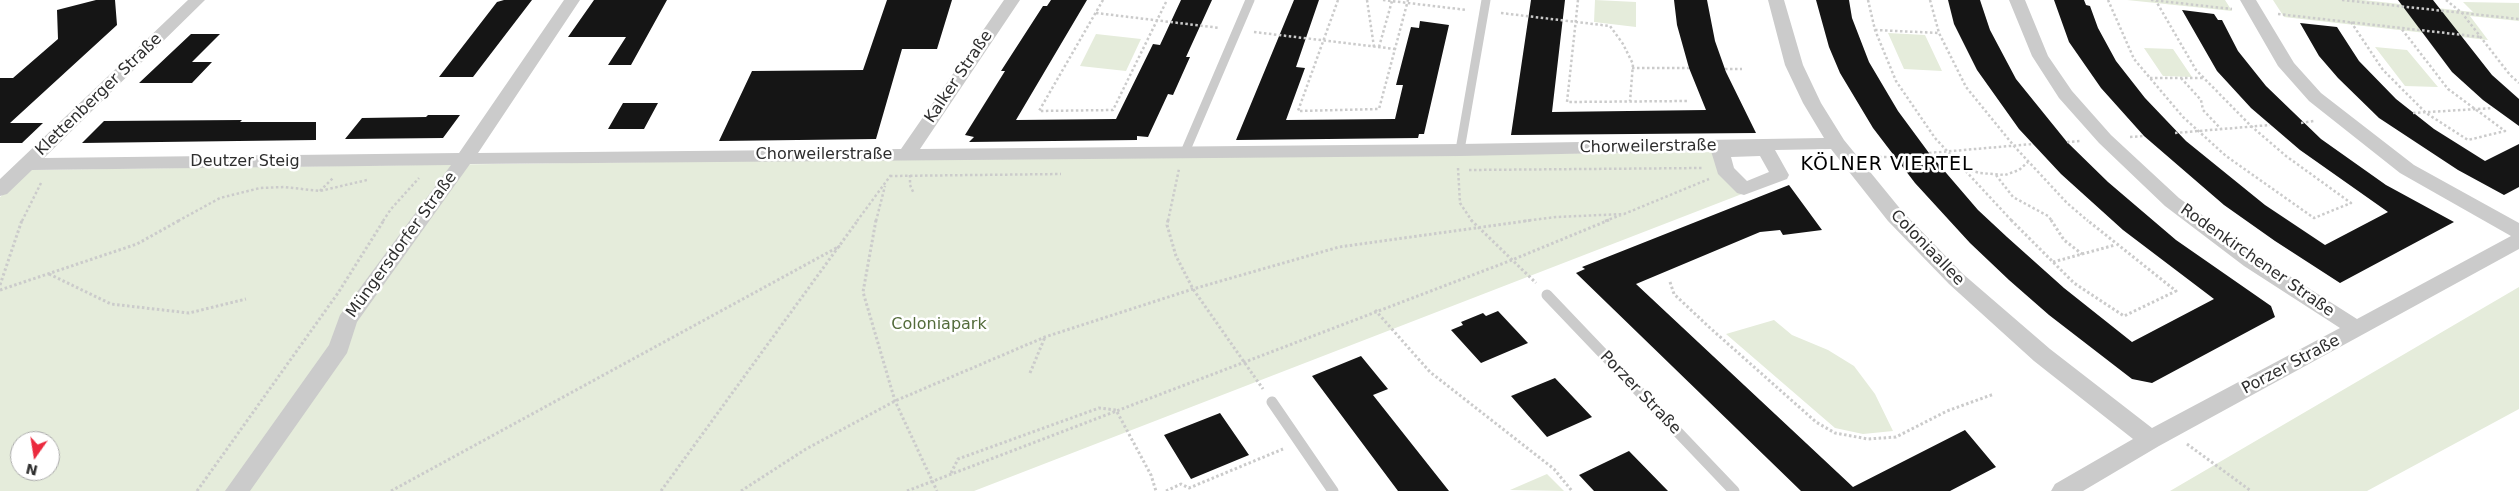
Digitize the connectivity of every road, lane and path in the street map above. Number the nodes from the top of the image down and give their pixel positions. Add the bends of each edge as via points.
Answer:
1 (198, 0) edge
2 (572, 0) edge
3 (1012, 0) edge
4 (1103, 0) edge
5 (1167, 0) edge
6 (1250, 0) edge
7 (1338, 0) edge
8 (1367, 0) edge
9 (1383, 0) edge
10 (1486, 0) edge
11 (1578, 0) edge
12 (1776, 0) edge
13 (1868, 0) edge
14 (1930, 0) edge
15 (2017, 0) edge
16 (2108, 0) edge
17 (2151, 0) edge
18 (2156, 0) edge
19 (2342, 0) edge
20 (2446, 0) edge
21 (1394, 1) edge
22 (1407, 1) edge
23 (2251, 6) edge
24 (1484, 12) junction
25 (1096, 13) junction
26 (2462, 13) junction
27 (2519, 19) edge
28 (1156, 20) junction
29 (1576, 22) junction
30 (2351, 22) junction
31 (2401, 28) junction
32 (1236, 30) junction
33 (1875, 30) junction
34 (1939, 33) junction
35 (2481, 37) junction
36 (1323, 41) junction
37 (1374, 47) junction
38 (1379, 48) junction
39 (1394, 49) junction
40 (1632, 68) junction
41 (1689, 68) dead end
42 (1725, 69) dead end
43 (1742, 69) dead end
44 (2150, 78) junction
45 (2181, 78) junction
46 (2204, 78) junction
47 (2519, 83) edge
48 (1630, 101) junction
49 (1689, 101) dead end
50 (2493, 108) dead end
51 (2472, 109) junction
52 (2413, 113) dead end
53 (2426, 113) junction
54 (2270, 125) dead end
55 (2251, 126) junction
56 (2222, 129) junction
57 (2198, 131) junction
58 (2175, 133) dead end
59 (1836, 143) junction
60 (2033, 144) dead end
61 (2014, 146) junction
62 (1460, 150) junction
63 (1184, 152) junction
64 (1948, 152) junction
65 (1929, 153) dead end
66 (907, 154) junction
67 (464, 160) junction
68 (434, 161) junction
69 (2028, 162) junction
70 (33, 164) junction
71 (1961, 168) junction
72 (1727, 172) dead end
73 (910, 175) dead end
74 (1996, 175) junction
75 (368, 180) dead end
76 (887, 181) junction
77 (0, 190) edge
78 (914, 194) dead end
79 (1624, 214) junction
80 (1476, 227) junction
81 (2519, 232) edge
82 (2519, 240) edge
83 (2115, 245) junction
84 (840, 246) junction
85 (2082, 254) junction
86 (1512, 260) junction
87 (2053, 262) junction
88 (48, 274) junction
89 (1670, 282) dead end
90 (0, 285) edge
91 (1193, 289) junction
92 (0, 290) edge
93 (1546, 294) joint
94 (246, 300) dead end
95 (1375, 310) junction
96 (2357, 330) junction
97 (1045, 337) junction
98 (1244, 360) junction
99 (1030, 372) dead end
100 (1994, 394) dead end
101 (895, 401) junction
102 (1272, 402) joint
103 (1116, 410) junction
104 (2161, 435) junction
105 (1299, 442) junction
106 (951, 473) junction
107 (932, 481) junction
108 (197, 491) edge
109 (237, 491) edge
110 (391, 491) edge
111 (661, 491) edge
112 (741, 491) edge
113 (906, 491) edge
114 (937, 491) edge
115 (1156, 491) edge
116 (1166, 491) edge
117 (1334, 491) edge
118 (1572, 491) edge
119 (1734, 491) edge
120 (2063, 491) edge
121 (2251, 491) edge

1 - 70 street, Klettenberger Straße
2 - 67 street, Müngersdorfer Straße
3 - 66 street, Kalker Straße
4 - 25 path
5 - 28 path
6 - 32 lane
7 - 36 path
8 - 37 path
9 - 21 path
10 - 24 lane
11 - 29 path
12 - 59 street, Coloniaallee via 1794,65
13 - 33 path
14 - 34 path
15 - 96 street, Rodenkirchener Straße via 2040,56 2065,94 2105,139 2172,202 2251,261
16 - 44 path via 2134,59
17 - 18 path
18 - 23 path
18 - 46 path via 2196,70
19 - 26 path
20 - 26 path
21 - 22 path
21 - 38 path
22 - 24 path
22 - 39 path
23 - 30 path
23 - 81 street via 2286,66 2341,119 2407,169
24 - 29 path
24 - 62 lane
25 - 28 path
25 - 28 path via 1038,111 1113,110
26 - 27 path
26 - 35 path
28 - 32 path
29 - 40 path via 1610,26 1623,44
29 - 48 path via 1568,102
30 - 31 path
30 - 53 path via 2382,70
31 - 35 path
31 - 51 path via 2448,89
32 - 36 path
32 - 63 lane
33 - 34 path
33 - 64 path via 1896,81
34 - 61 path via 1966,87
35 - 47 path
36 - 37 path
36 - 39 path via 1298,110 1379,109
37 - 38 path
38 - 39 path
40 - 41 path
40 - 48 path
42 - 43 path
44 - 45 path
44 - 57 path
45 - 46 path
45 - 56 path via 2201,100 2203,110
46 - 55 path
48 - 49 path
50 - 51 path
51 - 53 path
51 - 53 path via 2505,131 2468,140
52 - 53 path
54 - 55 path
55 - 56 path
55 - 57 path via 2351,203 2314,218 2226,156
56 - 57 path
57 - 58 path
59 - 62 street, Chorweilerstraße
59 - 104 street, Coloniaallee via 1895,216 1956,279 2042,355
60 - 61 path
61 - 64 path
61 - 69 path
62 - 63 street, Chorweilerstraße
62 - 80 path via 1460,203
63 - 66 street, Chorweilerstraße
63 - 91 path via 1167,225 1176,256
64 - 65 path
64 - 71 path
66 - 67 street, Chorweilerstraße
66 - 76 path
67 - 68 street, Deutzer Steig
67 - 109 street, Müngersdorfer Straße via 347,320 339,347
68 - 70 street, Deutzer Steig
68 - 108 path via 391,209 338,293
69 - 74 path via 2019,170
69 - 83 path
70 - 77 street, Klettenberger Straße
70 - 90 path via 42,182 19,227
71 - 74 path
71 - 87 path
72 - 79 path
73 - 78 path
74 - 85 path via 2013,196 2048,216 2064,240
75 - 88 path via 320,191 268,188 220,198 137,244
76 - 84 path
76 - 101 path via 879,205 863,292
79 - 80 path via 1556,217
79 - 86 path
80 - 86 path
80 - 91 path via 1340,247
82 - 96 street, Porzer Straße
83 - 85 path
83 - 87 path via 2176,290 2124,316 2074,283
84 - 110 path
84 - 111 path
85 - 87 path
86 - 93 path
86 - 95 path
88 - 92 path
88 - 94 path via 112,304 189,313
89 - 100 path via 1674,294 1709,327 1816,422 1836,433 1868,440 1896,437 1947,411
91 - 97 path
91 - 98 path
93 - 119 lane, Porzer Straße
95 - 98 path
95 - 118 path via 1430,372 1554,469
96 - 104 street, Porzer Straße
97 - 99 path
97 - 101 path
98 - 102 path
98 - 103 path
101 - 107 path
101 - 112 path via 806,449
102 - 105 lane
103 - 106 path
103 - 106 path via 1100,408 958,460
103 - 115 path via 1151,475
104 - 120 street, Porzer Straße
104 - 121 path
105 - 116 path via 1189,488 1181,484
105 - 117 lane
106 - 107 path
107 - 113 path
107 - 114 path

